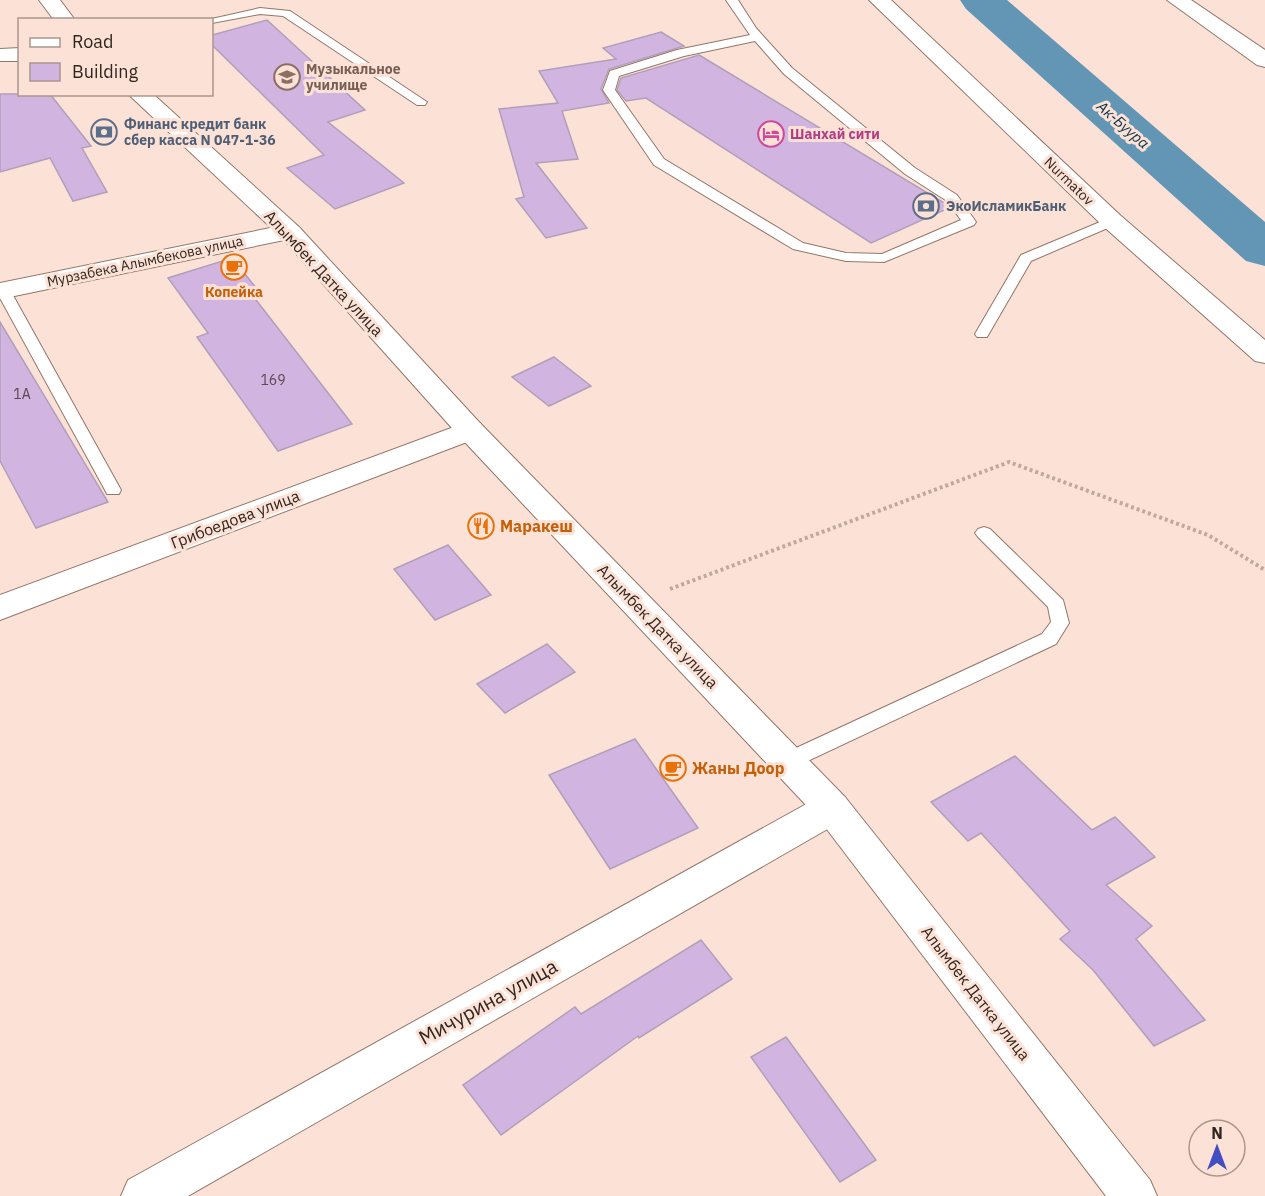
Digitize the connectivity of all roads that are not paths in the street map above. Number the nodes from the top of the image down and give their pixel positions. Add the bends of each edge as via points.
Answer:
1 (49, 0) edge
2 (732, 0) edge
3 (879, 0) edge
4 (1176, 0) edge
5 (63, 18) edge
6 (213, 20) edge
7 (758, 37) junction
8 (18, 54) edge
9 (0, 55) edge
10 (1265, 60) edge
11 (141, 96) edge
12 (421, 102) dead end
13 (1112, 221) junction
14 (290, 232) junction
15 (4, 286) edge
16 (982, 334) dead end
17 (1265, 355) edge
18 (470, 430) junction
19 (113, 490) dead end
20 (984, 533) dead end
21 (0, 608) edge
22 (788, 761) junction
23 (832, 808) junction
24 (144, 1196) edge
25 (1134, 1196) edge

1 - 5 street
2 - 7 lane
3 - 13 street, Nurmatov
4 - 10 street
6 - 12 lane via 260,11 286,13
7 - 7 lane via 788,71 910,171 952,198 969,222 884,258 825,253 798,246 660,162 609,90 614,74 681,53
8 - 9 street
11 - 14 street, Алымбек Датка улица
13 - 16 lane via 1026,258
13 - 17 street, Nurmatov
14 - 15 street, Мурзабека Алымбекова улица
14 - 18 street, Алымбек Датка улица
15 - 19 lane
18 - 21 street, Грибоедова улица
18 - 22 street, Алымбек Датка улица
20 - 22 lane via 1057,605 1060,623 1049,639
22 - 23 street, Алымбек Датка улица
23 - 24 street, Мичурина улица
23 - 25 street, Алымбек Датка улица

